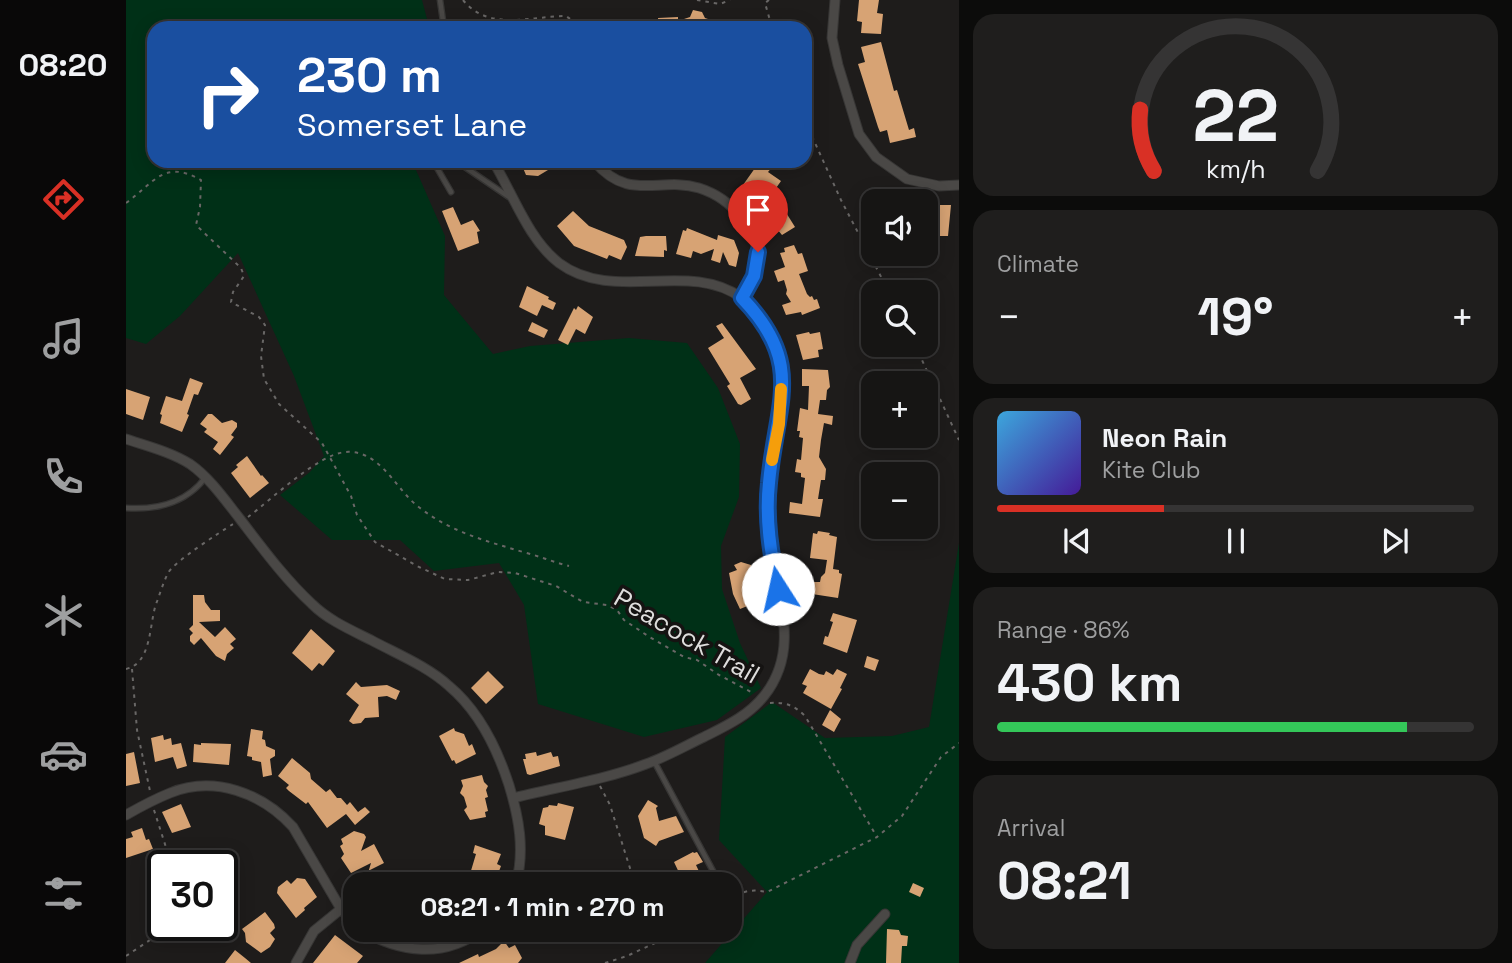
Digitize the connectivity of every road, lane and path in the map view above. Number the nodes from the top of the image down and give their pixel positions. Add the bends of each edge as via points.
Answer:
1 (440, 0) edge
2 (463, 0) edge
3 (697, 0) edge
4 (730, 0) edge
5 (769, 0) edge
6 (835, 0) edge
7 (443, 21) edge
8 (496, 21) edge
9 (496, 21) edge
10 (514, 21) edge
11 (514, 21) edge
12 (573, 21) edge
13 (771, 21) edge
14 (812, 136) edge
15 (437, 168) edge
16 (466, 168) edge
17 (498, 168) edge
18 (600, 168) edge
19 (959, 185) edge
20 (451, 192) dead end
21 (516, 202) junction
22 (126, 203) edge
23 (883, 280) edge
24 (742, 298) junction
25 (921, 357) edge
26 (126, 439) edge
27 (959, 440) edge
28 (329, 456) junction
29 (205, 478) junction
30 (126, 508) edge
31 (241, 520) junction
32 (569, 566) dead end
33 (132, 668) junction
34 (126, 669) edge
35 (762, 699) junction
36 (959, 743) edge
37 (653, 761) junction
38 (595, 778) junction
39 (513, 798) junction
40 (152, 802) junction
41 (126, 815) edge
42 (877, 837) junction
43 (167, 850) edge
44 (713, 871) dead end
45 (519, 872) edge
46 (631, 872) edge
47 (742, 893) edge
48 (341, 909) joint
49 (885, 914) dead end
50 (148, 941) edge
51 (382, 942) edge
52 (463, 942) edge
53 (657, 943) edge
54 (126, 956) edge
55 (296, 963) edge
56 (605, 963) edge
57 (850, 963) edge

1 - 7 lane
2 - 9 path via 469,8
3 - 4 path via 720,4
5 - 13 path via 765,3
6 - 19 street via 832,38 859,134 876,157 907,179
8 - 11 path
10 - 12 path via 566,16
14 - 23 path
15 - 20 lane
16 - 21 lane
17 - 21 street
18 - 24 street via 641,187 697,187 736,211 758,252 754,276
21 - 24 street via 539,241 558,262 579,274 632,284 707,283
22 - 28 path, Peacock Trail via 165,173 177,170 201,180 196,225 241,268 244,276 231,302 265,325 264,379 279,404 322,443
24 - 35 street via 774,339 782,372 767,505 785,642 777,678
25 - 27 path
26 - 29 street via 170,454
28 - 31 path
28 - 32 path via 365,455 417,506 443,524 494,545
28 - 35 path, Peacock Trail via 375,542 419,568 454,581 515,573 556,586 583,602 607,605 648,636
29 - 30 lane via 175,503
29 - 31 street
31 - 33 path via 169,571 146,651
31 - 39 street via 314,607 448,684 467,704 497,752
33 - 34 path
33 - 40 path via 137,730
35 - 37 street via 743,717
35 - 42 path, Peacock Trail via 785,702 805,716
36 - 42 path via 941,757 902,817
37 - 38 street
37 - 44 lane
38 - 39 street
38 - 46 path via 610,805
39 - 45 street via 522,858
40 - 41 street
40 - 43 path
40 - 48 street via 170,792 205,786 259,798 293,827
42 - 47 path via 767,892
48 - 55 street via 314,931
49 - 57 street via 857,945
50 - 54 path
51 - 52 street via 413,950
53 - 56 path

